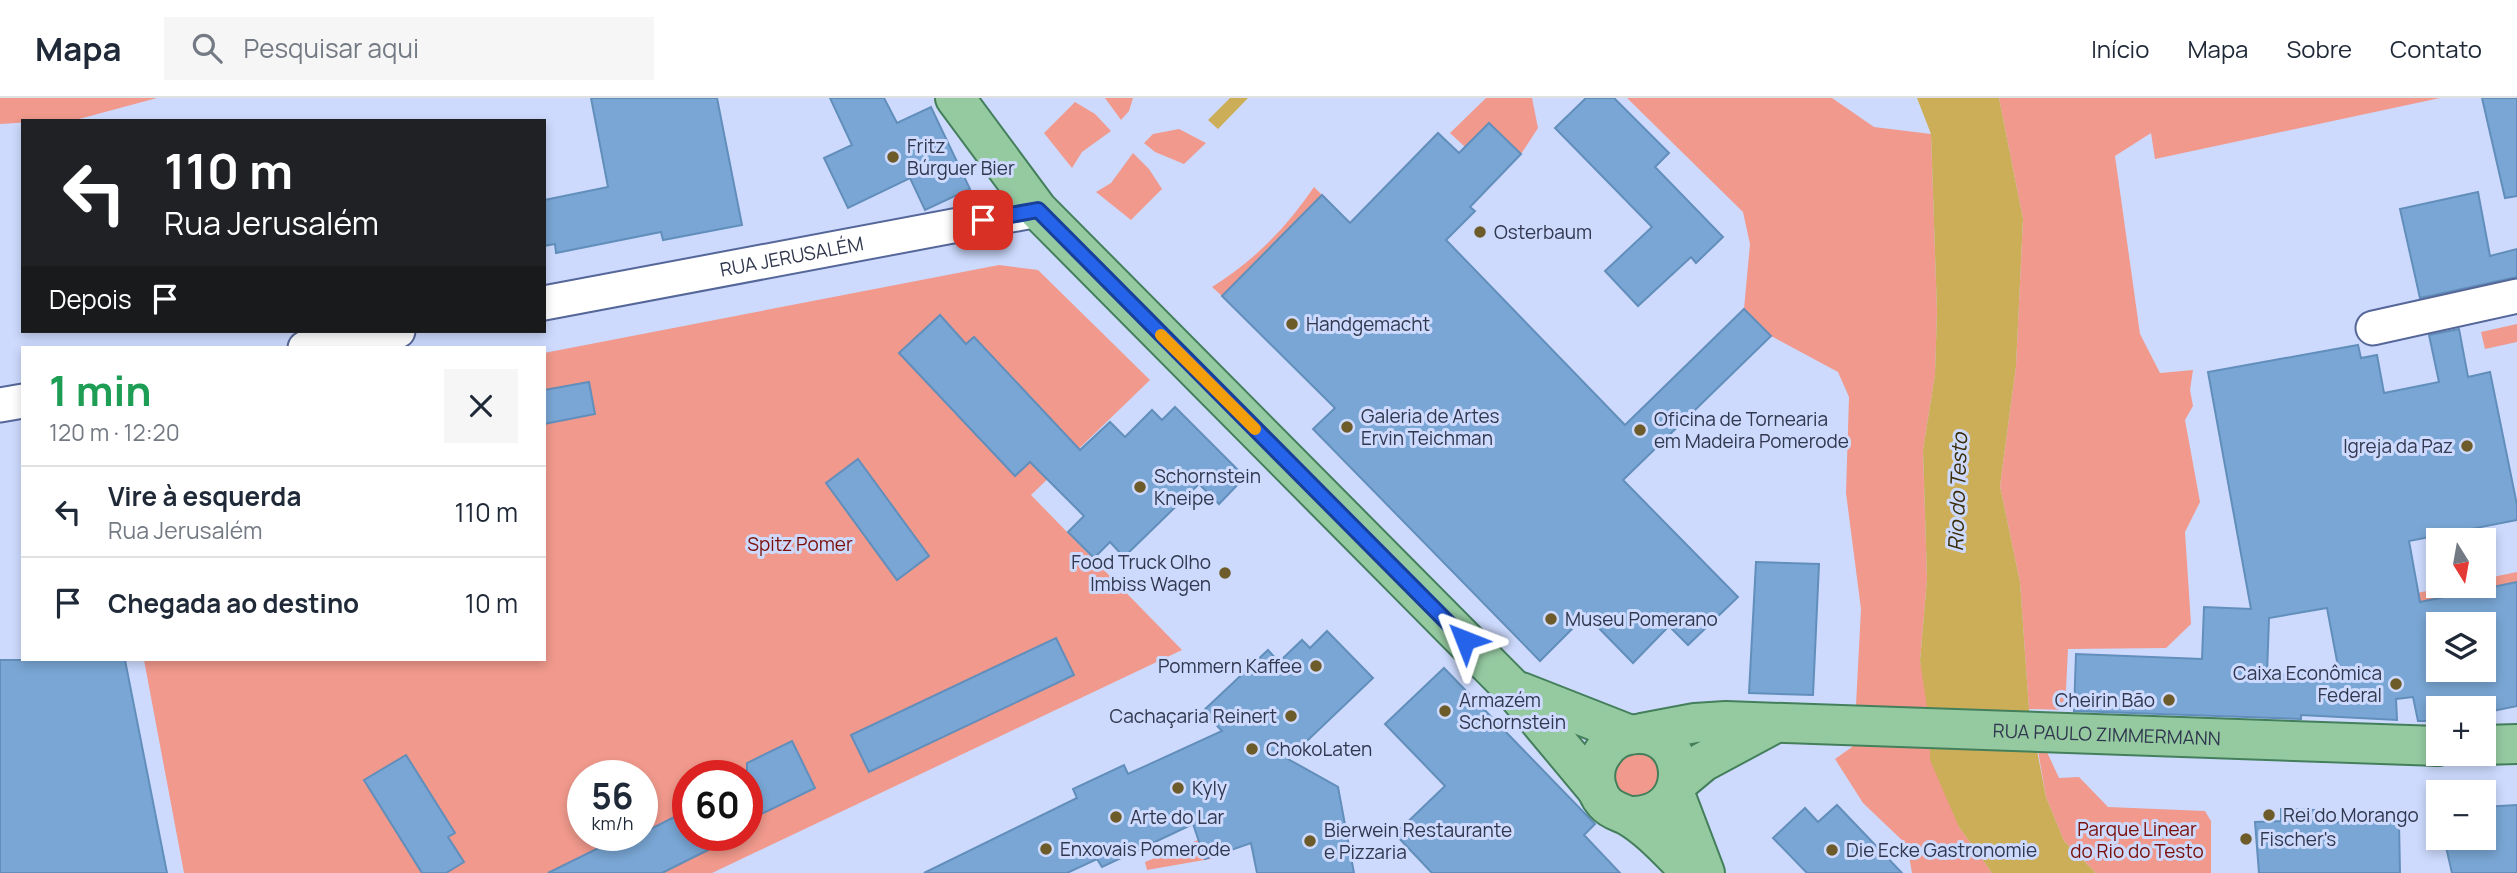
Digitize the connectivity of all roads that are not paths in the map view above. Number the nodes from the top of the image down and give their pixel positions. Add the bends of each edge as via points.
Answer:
1 (955, 98) edge
2 (1038, 210) junction
3 (2517, 296) edge
4 (546, 303) edge
5 (2373, 328) dead end
6 (387, 333) edge
7 (316, 346) edge
8 (21, 401) edge
9 (0, 405) edge
10 (1512, 688) junction
11 (1774, 724) junction
12 (1635, 734) junction
13 (2517, 744) edge
14 (2496, 745) edge
15 (2426, 746) edge
16 (1677, 788) junction
17 (1598, 791) junction
18 (1629, 816) junction
19 (1692, 873) edge
20 (1705, 873) edge

1 - 2 main road
2 - 4 street, RUA JERUSALÉM
2 - 10 main road
3 - 5 street
6 - 7 street
8 - 9 street
10 - 12 main road via 1571,714
10 - 17 main road
11 - 12 main road, RUA PAULO ZIMMERMANN via 1695,723
11 - 15 main road, RUA PAULO ZIMMERMANN
11 - 16 main road, RUA PAULO ZIMMERMANN via 1703,762
12 - 16 main road via 1666,745 1674,756
12 - 17 main road via 1616,738 1600,756
13 - 14 main road
16 - 18 main road via 1655,813
16 - 20 main road
17 - 18 main road via 1605,803
18 - 19 main road

